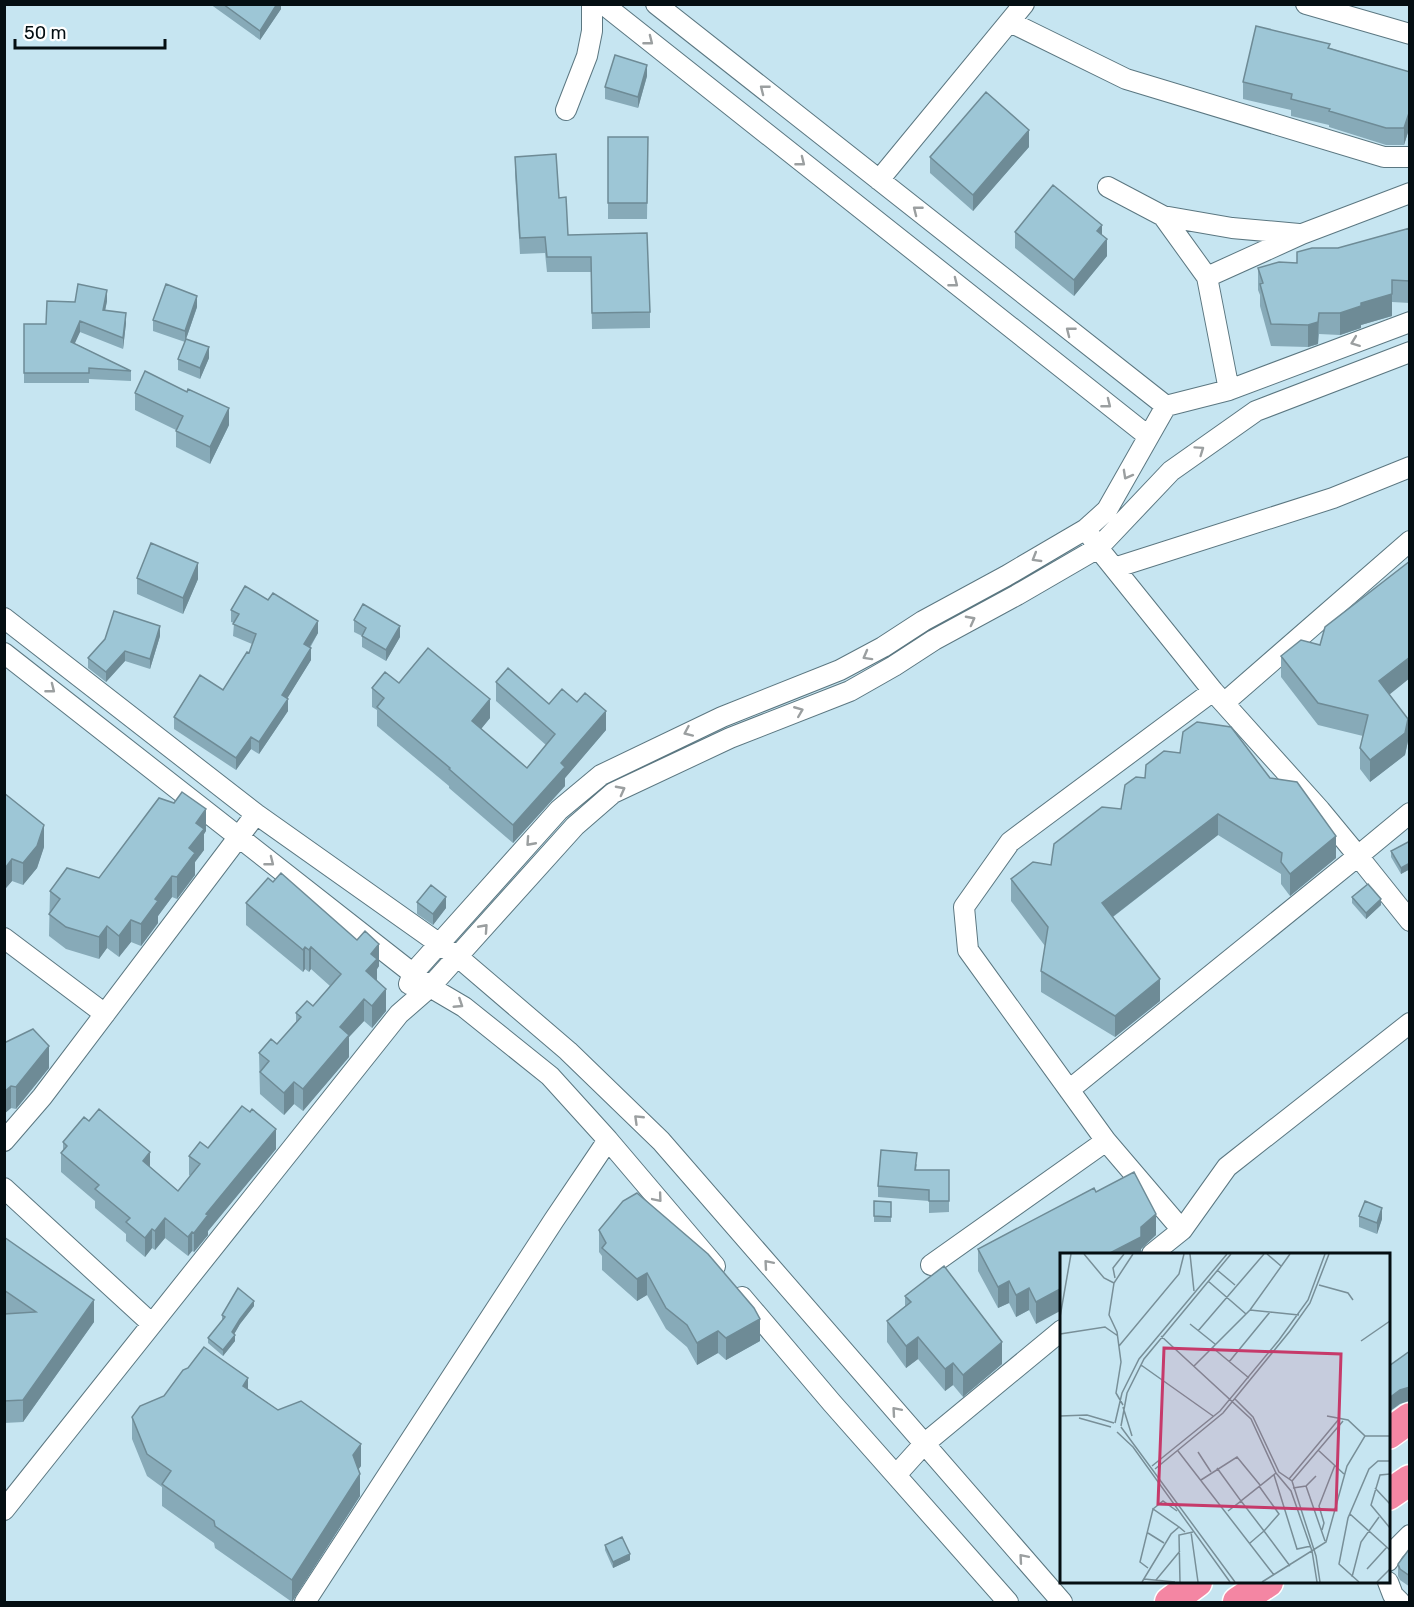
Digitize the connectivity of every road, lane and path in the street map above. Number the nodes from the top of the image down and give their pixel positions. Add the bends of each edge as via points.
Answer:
1 (592, 4) edge
2 (603, 4) edge
3 (656, 4) edge
4 (1024, 4) edge
5 (1306, 4) edge
6 (1010, 22) junction
7 (1410, 34) edge
8 (566, 110) dead end
9 (1410, 157) edge
10 (879, 180) junction
11 (1108, 187) dead end
12 (1410, 193) edge
13 (1163, 216) junction
14 (1302, 234) junction
15 (1207, 278) junction
16 (1410, 322) edge
17 (1410, 352) edge
18 (1229, 390) junction
19 (1166, 406) junction
20 (1148, 436) junction
21 (1410, 468) edge
22 (1086, 529) junction
23 (1410, 541) edge
24 (1098, 548) junction
25 (1114, 568) junction
26 (4, 618) edge
27 (4, 653) edge
28 (1219, 697) junction
29 (1410, 813) edge
30 (256, 814) junction
31 (238, 837) junction
32 (1358, 856) junction
33 (1410, 921) edge
34 (4, 938) edge
35 (439, 944) junction
36 (458, 957) junction
37 (413, 973) junction
38 (430, 987) junction
39 (105, 1014) junction
40 (399, 1014) junction
41 (1410, 1023) edge
42 (1070, 1090) junction
43 (608, 1140) junction
44 (4, 1141) edge
45 (1106, 1141) junction
46 (4, 1188) edge
47 (1182, 1230) junction
48 (1153, 1253) edge
49 (931, 1265) dead end
50 (152, 1324) junction
51 (1060, 1332) edge
52 (1410, 1418) edge
53 (1390, 1433) edge
54 (924, 1444) junction
55 (896, 1475) junction
56 (1410, 1480) edge
57 (1390, 1494) edge
58 (4, 1510) edge
59 (1410, 1535) edge
60 (1390, 1559) edge
61 (1194, 1583) edge
62 (1265, 1583) edge
63 (1389, 1583) edge
64 (305, 1602) edge
65 (1008, 1602) edge
66 (1062, 1602) edge
67 (1170, 1602) edge
68 (1238, 1602) edge
69 (1400, 1602) edge

1 - 8 street via 587,56
2 -> 20 street
10 -> 3 street
4 - 6 street
5 - 7 street
6 - 9 street via 1126,79 1384,157
6 - 10 street
19 -> 10 street
11 - 13 street
12 - 14 street
13 - 14 street via 1232,228
13 - 15 street
14 - 15 street
15 - 18 street
16 -> 18 street
24 -> 17 street via 1172,471 1256,411
18 - 19 street
19 - 20 street
20 -> 22 street via 1107,510
21 - 25 street via 1333,498
22 - 24 street
22 -> 35 street via 840,670 722,717 601,774 559,810
23 - 28 street
24 - 25 street
36 -> 24 street via 575,826 614,793 730,738 850,691
25 - 28 street
26 - 30 street
27 -> 31 street
28 - 32 street
28 - 42 street via 1010,842 964,907 968,950
29 - 32 street
30 - 31 street
30 - 35 street
31 -> 37 street
31 - 39 street
32 - 33 street
32 - 42 street
34 - 39 street
35 - 36 street
35 - 37 street
36 - 38 street
54 -> 36 street via 661,1142 568,1050
37 - 38 street
37 - 40 street
38 - 40 street
38 -> 43 street via 464,1007 550,1076
39 - 44 street
40 - 50 street
41 - 47 street via 1227,1167
42 - 45 street
43 -> 55 street
43 - 64 street
45 - 47 street
45 - 49 street
46 - 50 street
47 - 48 street
50 - 58 street
51 - 54 street
52 - 53 highway
54 - 55 street
66 -> 54 street
55 - 65 street
56 - 57 highway
59 - 60 street
61 - 67 highway
62 - 68 highway
63 - 69 street

